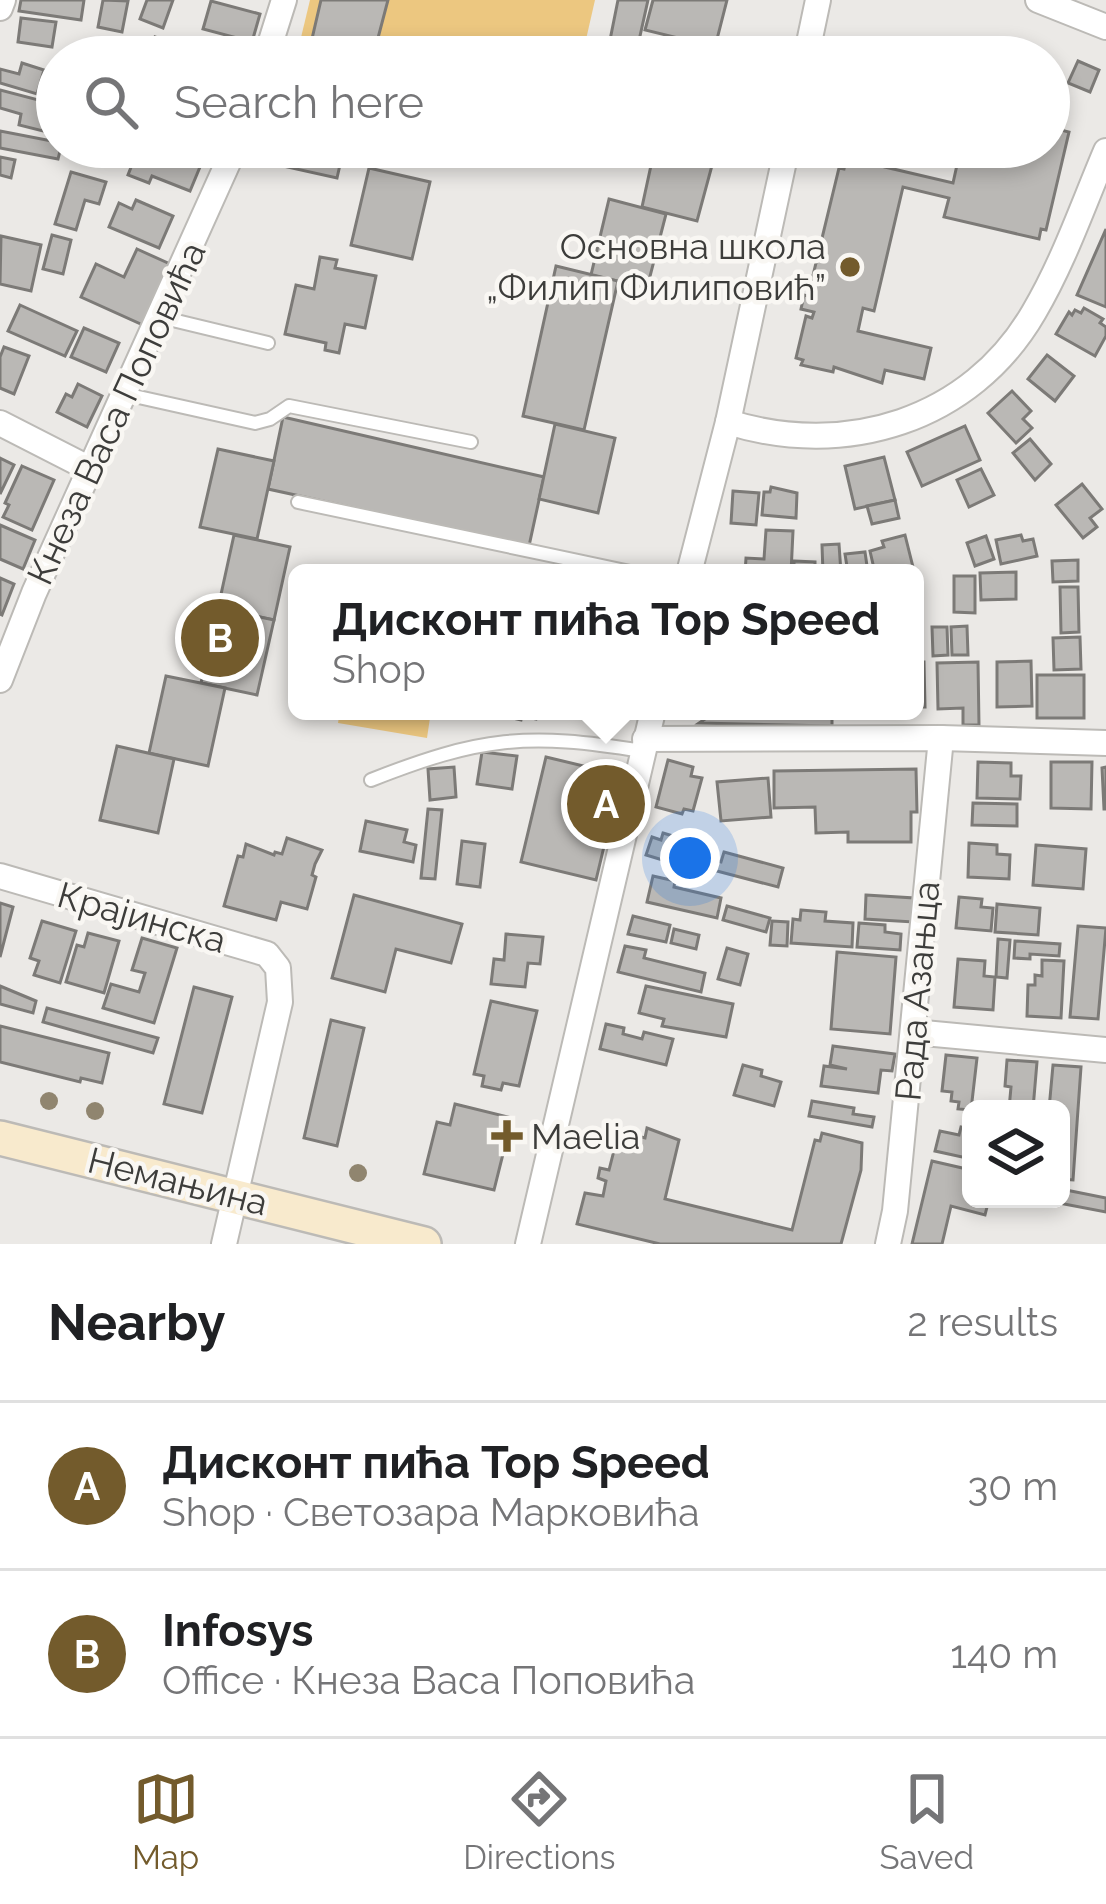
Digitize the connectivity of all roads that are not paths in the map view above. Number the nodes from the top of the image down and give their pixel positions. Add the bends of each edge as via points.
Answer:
1 (284, 0) edge
2 (818, 0) edge
3 (1038, 0) edge
4 (1106, 27) edge
5 (273, 36) edge
6 (810, 36) edge
7 (1106, 151) edge
8 (226, 168) edge
9 (782, 168) edge
10 (160, 317) junction
11 (268, 343) dead end
12 (125, 394) junction
13 (728, 422) junction
14 (0, 423) edge
15 (471, 442) dead end
16 (90, 469) junction
17 (298, 502) dead end
18 (592, 564) edge
19 (690, 564) edge
20 (0, 680) edge
21 (651, 720) edge
22 (940, 738) junction
23 (1106, 743) edge
24 (644, 745) junction
25 (371, 780) dead end
26 (0, 876) edge
27 (913, 1032) junction
28 (1106, 1050) edge
29 (0, 1138) edge
30 (236, 1195) junction
31 (224, 1244) edge
32 (424, 1244) edge
33 (528, 1244) edge
34 (888, 1244) edge

1 - 5 street
2 - 6 street
3 - 4 street
7 - 13 street via 1034,313 962,393 882,430 828,438
8 - 10 street, Кнеза Васа Поповића
9 - 13 street
10 - 11 lane
10 - 12 street, Кнеза Васа Поповића
12 - 15 lane via 255,422 289,406
12 - 16 street, Кнеза Васа Поповића
13 - 19 street
14 - 16 street
16 - 20 street, Кнеза Васа Поповића
17 - 18 lane
21 - 24 street
22 - 23 street
22 - 24 street
22 - 27 street, Рада Азањца
24 - 25 lane via 488,742
24 - 33 street
26 - 30 street, Крајинска via 267,954 278,968 280,1002
27 - 28 street
27 - 34 street, Рада Азањца
29 - 30 street, Немањина
30 - 31 street
30 - 32 street, Немањина

